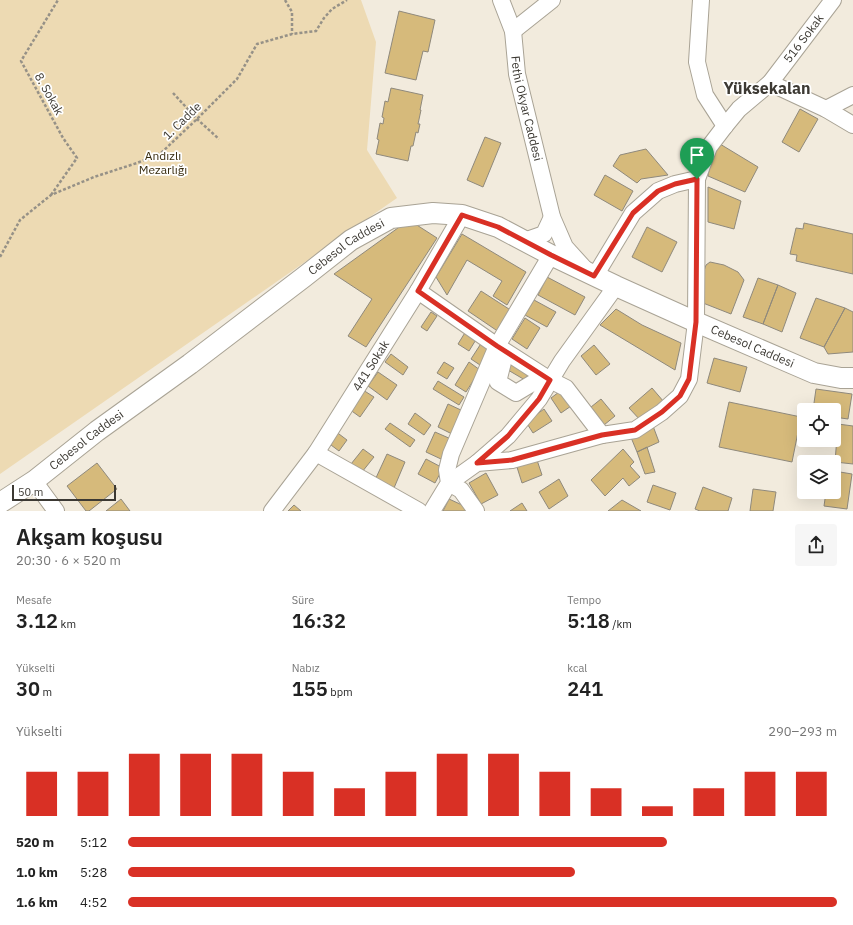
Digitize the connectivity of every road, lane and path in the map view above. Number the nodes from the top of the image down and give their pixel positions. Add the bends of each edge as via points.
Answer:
1 (58, 0) edge
2 (285, 0) edge
3 (347, 0) edge
4 (501, 0) edge
5 (552, 0) edge
6 (701, 0) edge
7 (833, 0) edge
8 (513, 31) junction
9 (292, 34) junction
10 (770, 83) junction
11 (173, 93) dead end
12 (853, 95) edge
13 (826, 109) junction
14 (197, 119) junction
15 (853, 125) edge
16 (725, 126) junction
17 (219, 139) dead end
18 (697, 179) junction
19 (51, 195) junction
20 (462, 215) junction
21 (552, 217) junction
22 (524, 241) junction
23 (551, 255) junction
24 (0, 257) edge
25 (592, 274) junction
26 (616, 286) junction
27 (418, 291) junction
28 (696, 322) junction
29 (497, 346) junction
30 (550, 380) junction
31 (849, 381) edge
32 (602, 435) junction
33 (316, 453) junction
34 (477, 463) junction
35 (34, 481) junction
36 (450, 482) junction
37 (0, 503) edge
38 (56, 511) edge
39 (272, 511) edge
40 (419, 511) edge
41 (432, 511) edge
42 (476, 511) edge

1 - 19 path, 8. Sokak via 21,61 63,138 77,158
2 - 9 path via 292,12
3 - 9 path, 1. Cadde via 332,9 316,31
4 - 8 street, Fethi Okyar Caddesi
5 - 8 street
6 - 16 street via 697,62 705,95
7 - 10 street, 516 Sokak
8 - 21 street, Fethi Okyar Caddesi via 517,74
9 - 14 path, 1. Cadde via 257,44 237,79
10 - 13 street
10 - 16 street, 516 Sokak via 739,109
11 - 14 path
12 - 13 street
13 - 15 street
14 - 17 path
14 - 19 path, 1. Cadde via 161,153
16 - 18 street via 709,147
18 - 25 street via 658,191 633,213
18 - 28 street
19 - 24 path, 1. Cadde via 20,220
20 - 22 main road, Cebesol Caddesi via 498,227
20 - 27 street, 441 Sokak
20 - 35 main road, Cebesol Caddesi via 433,213 391,218 351,240
21 - 22 street via 544,234
21 - 25 street, Fethi Okyar Caddesi via 565,247
22 - 23 main road, Cebesol Caddesi
23 - 25 main road, Cebesol Caddesi
23 - 29 street
25 - 26 main road, Cebesol Caddesi
26 - 28 main road, Cebesol Caddesi
26 - 30 street
27 - 29 street
27 - 33 street, 441 Sokak
28 - 31 main road, Cebesol Caddesi via 814,373
28 - 32 street via 689,379 680,396 635,430
29 - 30 street
29 - 30 street via 503,362 498,382 516,393 536,381
29 - 36 street via 451,454 447,470
30 - 32 street via 566,388
30 - 34 street via 539,399 508,436
32 - 34 street via 512,460
33 - 39 street, 441 Sokak
33 - 40 street
34 - 36 street
35 - 37 main road, Cebesol Caddesi
35 - 38 street
36 - 41 street
36 - 42 street via 462,490

